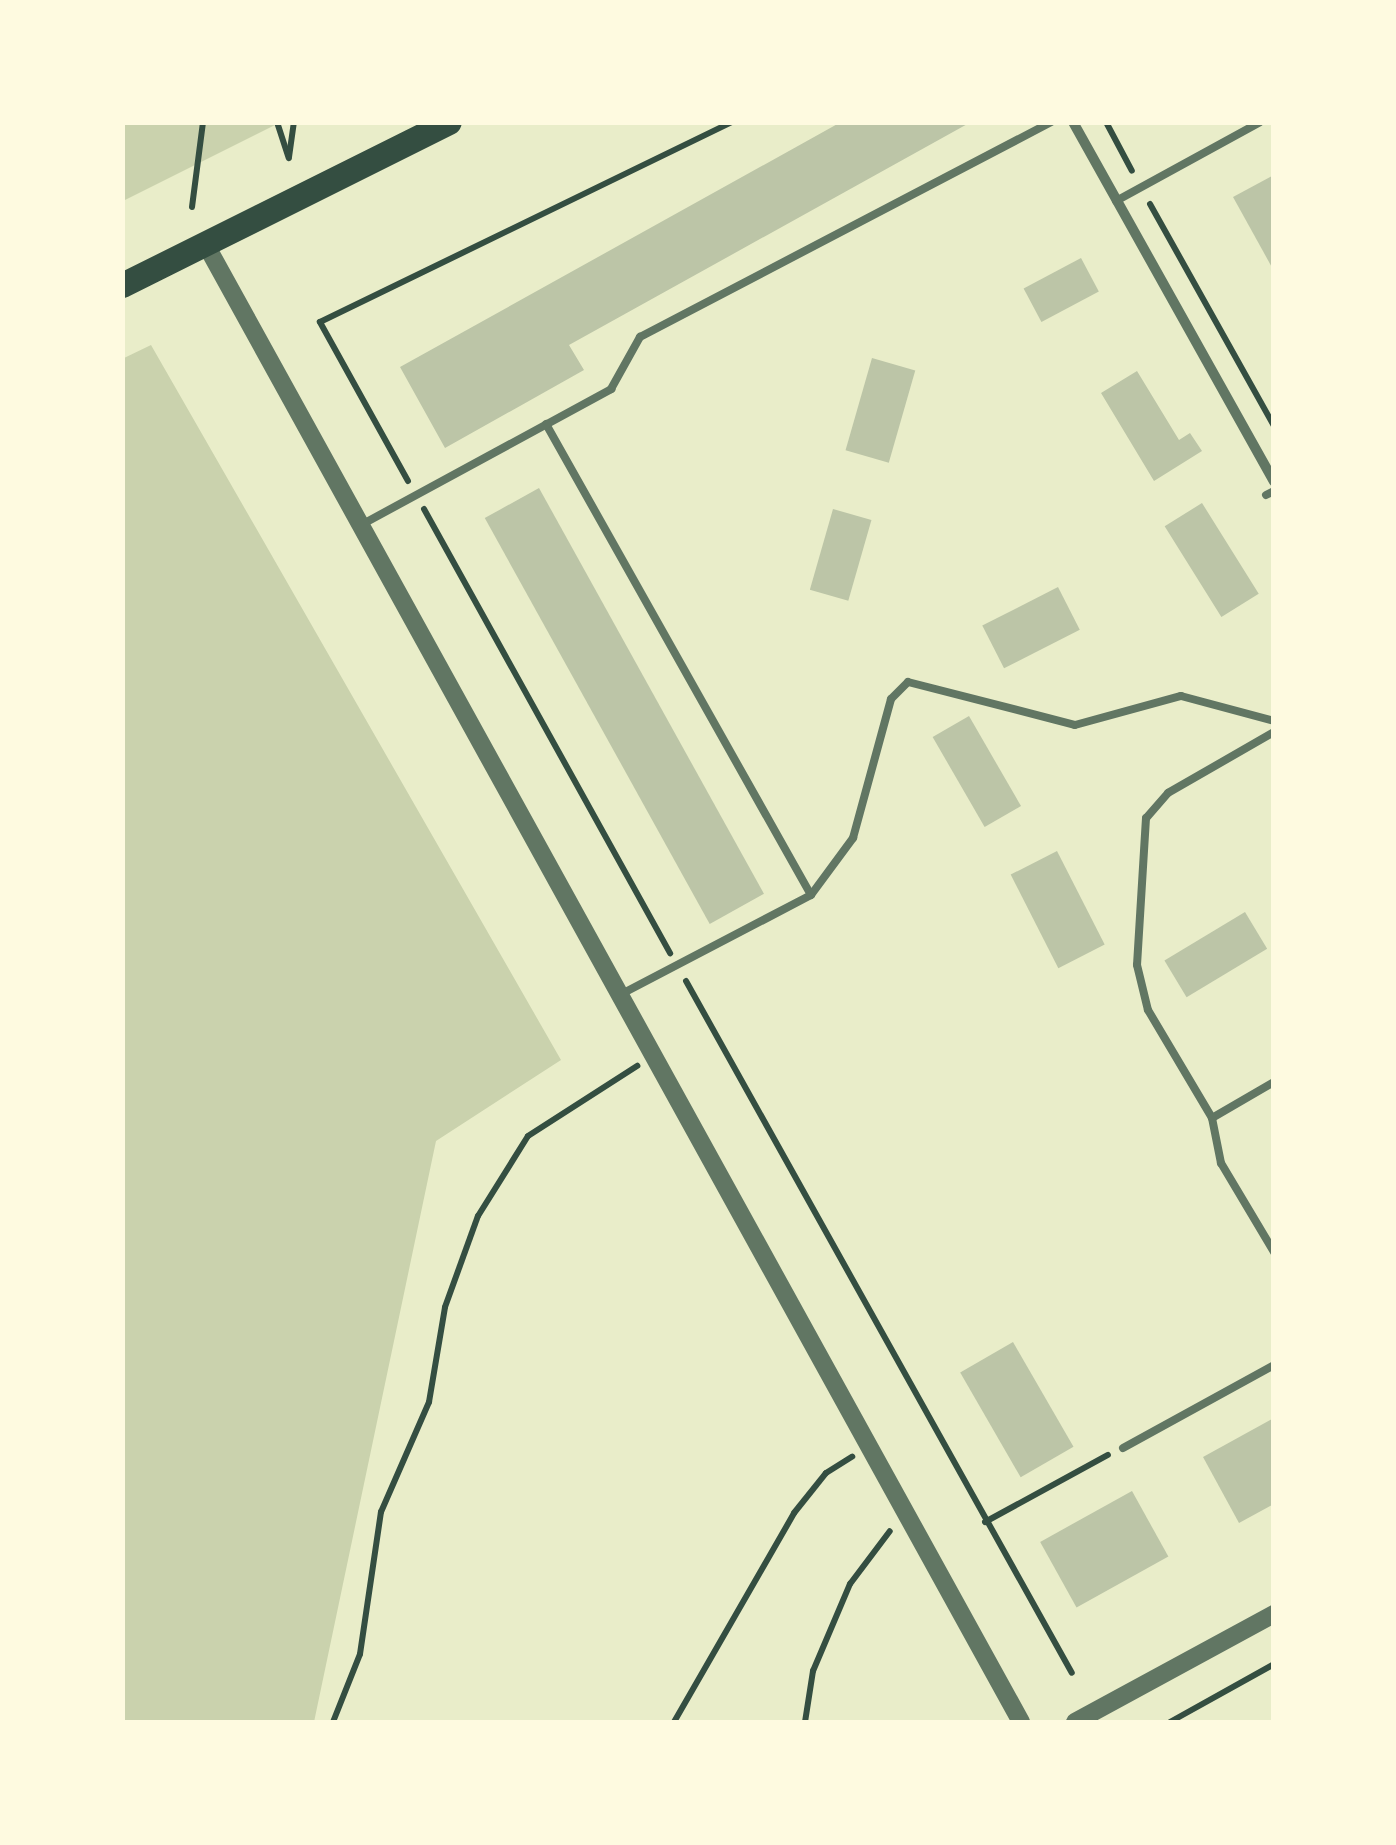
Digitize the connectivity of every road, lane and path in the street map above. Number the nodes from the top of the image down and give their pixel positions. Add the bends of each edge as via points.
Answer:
1 (203, 122) edge
2 (277, 122) edge
3 (294, 122) edge
4 (449, 122) edge
5 (731, 122) edge
6 (1051, 122) edge
7 (1073, 122) edge
8 (1106, 122) edge
9 (1260, 122) edge
10 (1141, 187) junction
11 (1116, 201) junction
12 (192, 207) dead end
13 (205, 243) junction
14 (122, 285) edge
15 (546, 424) junction
16 (1274, 426) edge
17 (1274, 482) edge
18 (416, 495) junction
19 (361, 525) junction
20 (1274, 721) edge
21 (1274, 732) edge
22 (810, 895) junction
23 (678, 966) junction
24 (620, 996) junction
25 (653, 1055) junction
26 (1274, 1082) edge
27 (1212, 1118) junction
28 (1274, 1252) edge
29 (1274, 1366) edge
30 (868, 1446) junction
31 (1122, 1448) joint
32 (908, 1518) junction
33 (985, 1522) junction
34 (1274, 1614) edge
35 (1274, 1664) edge
36 (1072, 1673) dead end
37 (333, 1722) edge
38 (674, 1722) edge
39 (805, 1722) edge
40 (1021, 1722) edge
41 (1075, 1722) edge
42 (1170, 1722) edge

1 - 12 path
2 - 3 path via 289,158
4 - 13 main road
5 - 18 path via 320,322
6 - 15 lane via 640,336 612,388
7 - 11 street
8 - 10 path
9 - 10 lane
10 - 11 lane
10 - 16 path
11 - 17 street
13 - 14 main road
13 - 19 street
15 - 18 lane
15 - 22 lane
18 - 19 lane
18 - 23 path
19 - 24 street
20 - 22 lane via 1182,696 1075,725 908,682 891,698 854,838
21 - 27 lane via 1168,793 1142,832 1138,988
22 - 23 lane
23 - 24 lane
23 - 33 path
24 - 25 street
25 - 30 street
25 - 37 path via 528,1136 478,1216 445,1307 428,1402 380,1512 360,1654
26 - 27 lane
27 - 28 lane via 1221,1163
29 - 31 lane
30 - 32 street
30 - 38 path via 826,1473 794,1514
31 - 33 path
32 - 39 path via 881,1538 850,1584 813,1670
32 - 40 street
33 - 36 path
34 - 41 street
35 - 42 path

